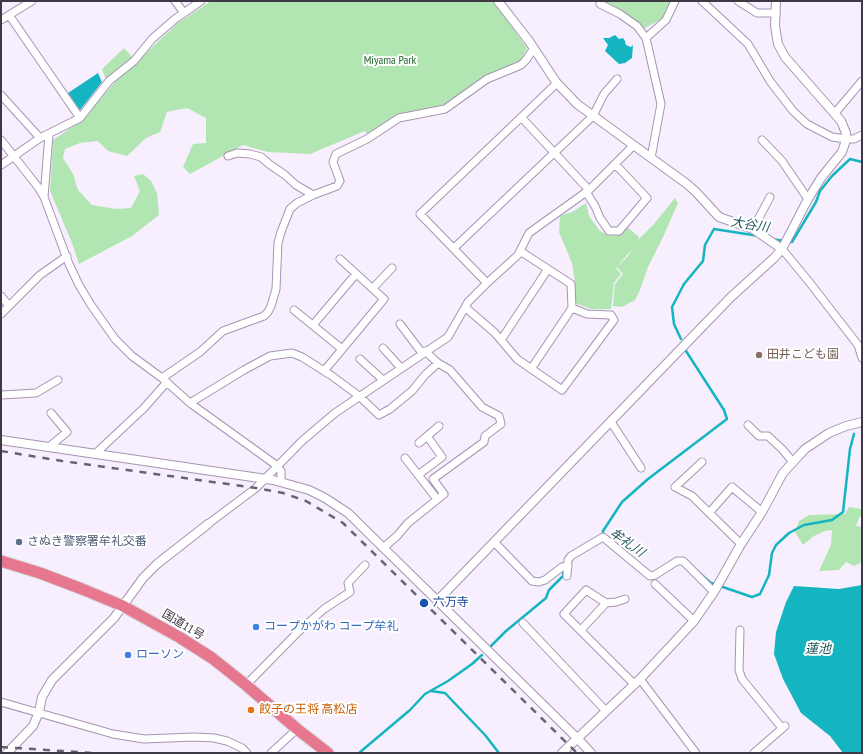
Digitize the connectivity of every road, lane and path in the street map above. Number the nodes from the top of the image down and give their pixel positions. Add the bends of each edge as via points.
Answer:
1 (32, 1) edge
2 (175, 1) edge
3 (201, 1) edge
4 (498, 1) edge
5 (675, 1) edge
6 (702, 1) edge
7 (738, 1) edge
8 (776, 1) edge
9 (600, 4) dead end
10 (184, 13) junction
11 (776, 14) junction
12 (9, 16) junction
13 (1, 20) edge
14 (646, 38) junction
15 (534, 48) junction
16 (617, 79) dead end
17 (862, 81) edge
18 (557, 83) junction
19 (1, 95) edge
20 (835, 113) junction
21 (593, 116) junction
22 (521, 117) junction
23 (80, 118) junction
24 (49, 134) junction
25 (862, 135) edge
26 (40, 138) junction
27 (1, 140) edge
28 (762, 140) dead end
29 (846, 140) junction
30 (633, 146) junction
31 (555, 153) junction
32 (13, 156) junction
33 (228, 156) dead end
34 (651, 158) junction
35 (615, 164) junction
36 (1, 165) edge
37 (588, 191) junction
38 (313, 194) junction
39 (44, 197) junction
40 (770, 197) dead end
41 (808, 200) junction
42 (755, 230) junction
43 (454, 248) junction
44 (782, 249) junction
45 (520, 251) junction
46 (67, 256) junction
47 (340, 259) dead end
48 (392, 268) dead end
49 (548, 269) junction
50 (356, 274) junction
51 (487, 283) junction
52 (373, 288) junction
53 (1, 296) edge
54 (9, 306) junction
55 (466, 308) junction
56 (572, 308) junction
57 (294, 310) dead end
58 (1, 314) edge
59 (400, 324) dead end
60 (313, 325) junction
61 (501, 340) junction
62 (860, 343) edge
63 (383, 348) dead end
64 (342, 349) junction
65 (424, 352) junction
66 (862, 358) edge
67 (360, 359) dead end
68 (438, 363) junction
69 (401, 368) junction
70 (531, 368) junction
71 (324, 371) junction
72 (58, 380) dead end
73 (165, 380) junction
74 (383, 380) junction
75 (1, 395) edge
76 (359, 396) junction
77 (190, 403) junction
78 (50, 413) dead end
79 (611, 422) junction
80 (862, 422) edge
81 (748, 425) dead end
82 (439, 426) dead end
83 (427, 436) junction
84 (1, 440) edge
85 (419, 443) dead end
86 (48, 447) junction
87 (95, 454) junction
88 (405, 458) dead end
89 (702, 462) dead end
90 (792, 462) junction
91 (277, 466) junction
92 (642, 468) dead end
93 (418, 475) junction
94 (265, 479) junction
95 (281, 481) junction
96 (437, 500) junction
97 (762, 512) junction
98 (709, 513) junction
99 (208, 524) joint
100 (494, 542) junction
101 (741, 544) junction
102 (383, 548) junction
103 (1, 561) edge
104 (365, 566) dead end
105 (568, 566) junction
106 (567, 576) dead end
107 (655, 584) dead end
108 (714, 592) junction
109 (625, 599) dead end
110 (437, 601) junction
111 (606, 603) junction
112 (123, 606) junction
113 (694, 621) junction
114 (523, 623) dead end
115 (581, 630) junction
116 (740, 630) dead end
117 (637, 681) junction
118 (246, 685) junction
119 (1, 702) edge
120 (606, 711) junction
121 (39, 712) junction
122 (297, 729) junction
123 (577, 738) junction
124 (7, 753) edge
125 (247, 753) edge
126 (271, 753) edge
127 (328, 753) edge
128 (562, 753) edge
129 (591, 753) edge
130 (696, 753) edge
131 (754, 753) edge

1 - 12 street
2 - 10 street
3 - 10 street
4 - 15 street
5 - 14 street via 666,20
6 - 29 street via 748,44 770,82 792,111 819,132
7 - 11 street via 757,13
8 - 11 street
9 - 14 street via 637,26
10 - 23 street via 152,39 137,57 109,82
11 - 20 street via 778,44 785,57
12 - 13 street
12 - 23 street
14 - 34 street via 661,104
15 - 18 street
15 - 38 street via 521,65 487,79 445,109 399,118 367,139 336,154 333,162 340,181 337,186
16 - 21 street via 604,94
17 - 20 street
18 - 21 street
18 - 22 street
19 - 26 street
20 - 29 street via 841,120
21 - 30 street
21 - 31 street
22 - 31 street
22 - 43 street via 420,214
23 - 24 street
24 - 26 street
24 - 39 street
25 - 29 street
26 - 32 street
27 - 32 street
28 - 41 street via 782,161
29 - 41 street via 842,152 821,178
30 - 34 street
30 - 35 street
31 - 37 street
31 - 43 street
32 - 36 street
32 - 39 street
33 - 38 street via 237,153 261,157 296,185
34 - 42 street via 696,192 720,217
35 - 37 street
35 - 37 street via 647,198 618,231 609,231
37 - 45 street via 529,233
38 - 73 street via 290,209 281,232 278,242 276,289 268,312 264,316 223,331
39 - 46 street
40 - 42 street
41 - 44 street
42 - 44 street
43 - 51 street
44 - 62 street
44 - 79 street via 731,297
45 - 49 street
45 - 51 street
46 - 54 street via 40,275
46 - 73 street via 79,285 115,339 132,356
47 - 50 street
48 - 52 street
49 - 56 street via 571,284
49 - 61 street
50 - 52 street
50 - 60 street
51 - 55 street via 468,302
52 - 64 street via 384,299
53 - 54 street
54 - 58 street
55 - 61 street
55 - 65 street via 448,337
56 - 70 street
56 - 70 street via 587,314 611,315 614,320 562,390
57 - 60 street
59 - 65 street
60 - 64 street
61 - 70 street via 517,359
62 - 66 street
63 - 69 street
64 - 71 street
65 - 68 street
65 - 69 street
67 - 74 street
68 - 76 street via 412,391 379,415
68 - 96 street via 450,370 482,407 500,416 502,424 485,436 484,442 433,479 444,494
69 - 74 street
71 - 76 street
71 - 77 street via 292,353 270,356
72 - 75 street via 36,393
73 - 77 street
73 - 87 street via 144,408
74 - 76 street
76 - 91 street via 302,441
77 - 91 street
78 - 86 street via 67,432
79 - 92 street
79 - 100 street
80 - 90 street via 829,433
81 - 90 street via 759,436 768,436 782,448
82 - 83 street
83 - 85 street
83 - 93 street via 442,457
84 - 86 street
86 - 87 street
87 - 94 street
88 - 93 street
89 - 98 street via 675,487 692,496
90 - 97 street via 783,473
91 - 94 street
91 - 95 street via 281,471
93 - 96 street
94 - 95 street
94 - 99 street
95 - 102 street via 325,498 348,514
96 - 102 street via 408,523
97 - 98 street via 732,487
97 - 101 street
98 - 101 street
99 - 112 street via 147,573
100 - 105 street via 532,581 545,580 562,567
100 - 110 street
101 - 108 street
102 - 110 street
103 - 112 highway, 国道11号 via 40,573
104 - 118 street via 348,583 350,592 324,609 297,633
105 - 106 street
105 - 108 street via 571,556 603,537 650,576 683,561
107 - 113 street
108 - 113 street
109 - 111 street
110 - 123 street
111 - 115 street
111 - 115 street via 586,590 564,614
112 - 118 highway, 国道11号 via 212,658
112 - 121 street via 52,680 42,697
113 - 117 street
114 - 120 street
115 - 117 street
116 - 131 street via 739,670 742,679 784,727
117 - 120 street
117 - 130 street
118 - 122 highway, 国道11号
119 - 121 street
120 - 123 street
121 - 124 street via 33,726
121 - 125 street via 130,737 227,740
122 - 126 street
122 - 127 highway, 国道11号
123 - 128 street
123 - 129 street

